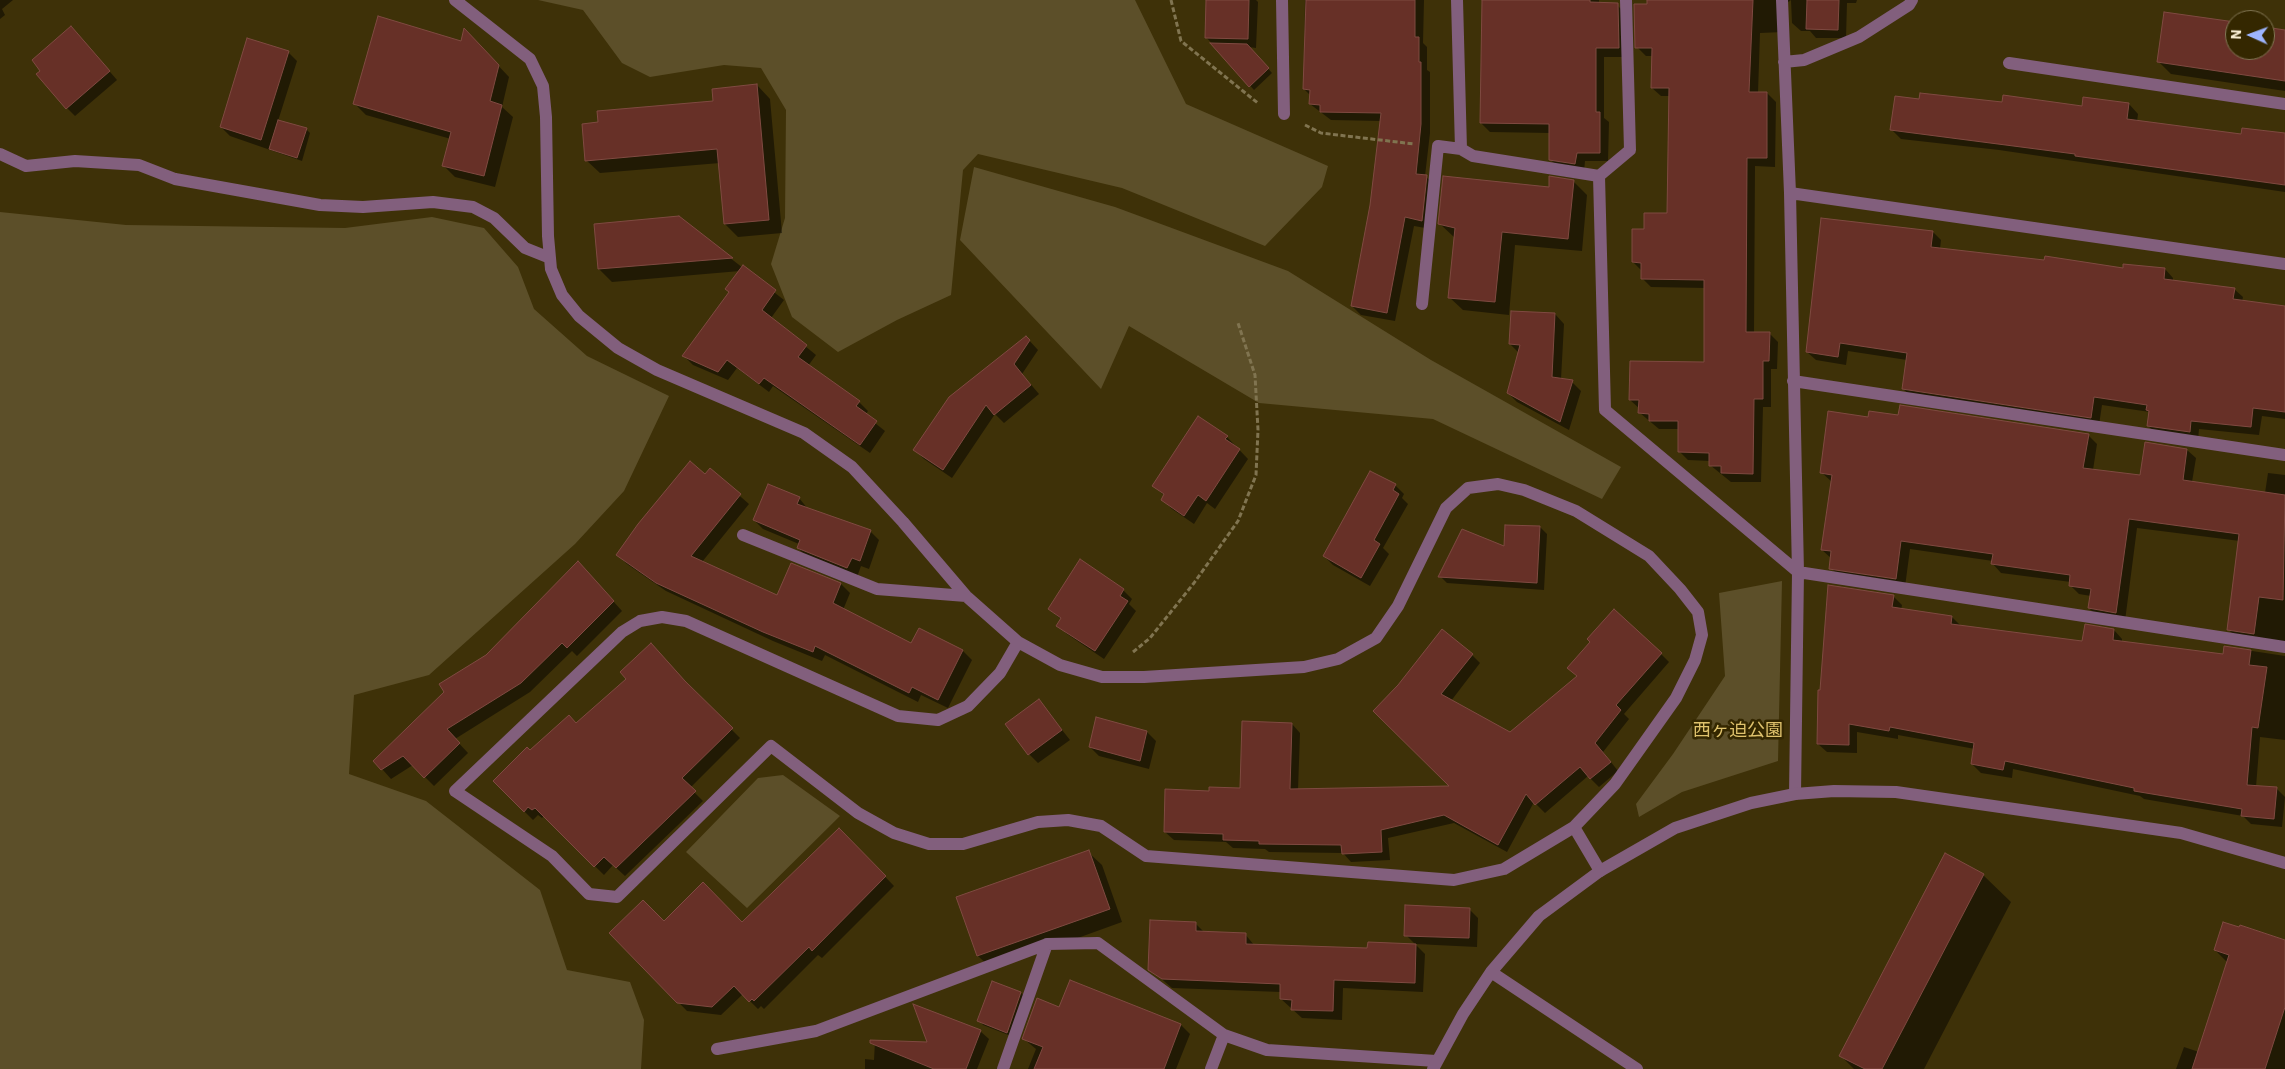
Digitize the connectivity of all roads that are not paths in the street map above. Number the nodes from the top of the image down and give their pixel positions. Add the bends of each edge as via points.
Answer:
1 (455, 0) edge
2 (1282, 0) edge
3 (1457, 0) edge
4 (1626, 0) edge
5 (1782, 0) edge
6 (1912, 0) edge
7 (1784, 62) junction
8 (2009, 63) dead end
9 (2285, 104) edge
10 (1284, 114) dead end
11 (1461, 149) junction
12 (0, 154) edge
13 (1598, 176) junction
14 (1790, 193) junction
15 (550, 258) junction
16 (2285, 264) edge
17 (1422, 304) dead end
18 (1793, 381) junction
19 (2285, 456) edge
20 (743, 535) dead end
21 (1798, 572) junction
22 (966, 596) junction
23 (1018, 642) junction
24 (2285, 647) edge
25 (1795, 794) junction
26 (1574, 827) junction
27 (2285, 863) edge
28 (1600, 871) junction
29 (1046, 944) junction
30 (1491, 972) junction
31 (1224, 1035) junction
32 (717, 1049) dead end
33 (1434, 1065) edge
34 (1003, 1069) edge
35 (1211, 1069) edge
36 (1637, 1069) edge

1 - 15 street via 530,59 542,86
2 - 10 street
3 - 11 street
4 - 13 street via 1630,150
5 - 7 street
6 - 7 street via 1859,37 1804,60
7 - 14 street
8 - 9 street
11 - 13 street via 1473,156
11 - 17 street via 1438,146
12 - 15 street via 26,166 75,161 139,165 175,179 320,206 363,208 433,202 473,207 494,218 525,248
13 - 21 street via 1605,410
14 - 16 street
14 - 18 street
15 - 22 street via 562,295 579,316 618,348 657,370 804,433 852,467
18 - 19 street
18 - 21 street
20 - 22 street via 877,589
21 - 24 street
21 - 25 street
22 - 23 street
23 - 26 street via 1060,665 1102,677 1304,667 1338,659 1376,638 1398,606 1446,508 1468,488 1498,484 1524,490 1576,511 1648,556 1698,612 1702,635 1695,660 1676,698 1615,784
23 - 26 street via 1000,673 968,706 938,720 898,716 686,621 662,617 640,621 622,632 455,791 552,856 589,894 617,897 771,746 858,813 894,833 929,844 963,844 1038,822 1068,820 1100,826 1146,856 1454,880 1504,869
25 - 27 street via 1896,792 2181,833
25 - 28 street via 1751,803 1675,828
26 - 28 street
28 - 30 street via 1539,916
29 - 31 street via 1098,943
29 - 32 street via 816,1031
29 - 34 street
30 - 33 street via 1462,1014
30 - 36 street
31 - 33 street via 1267,1050
31 - 35 street

